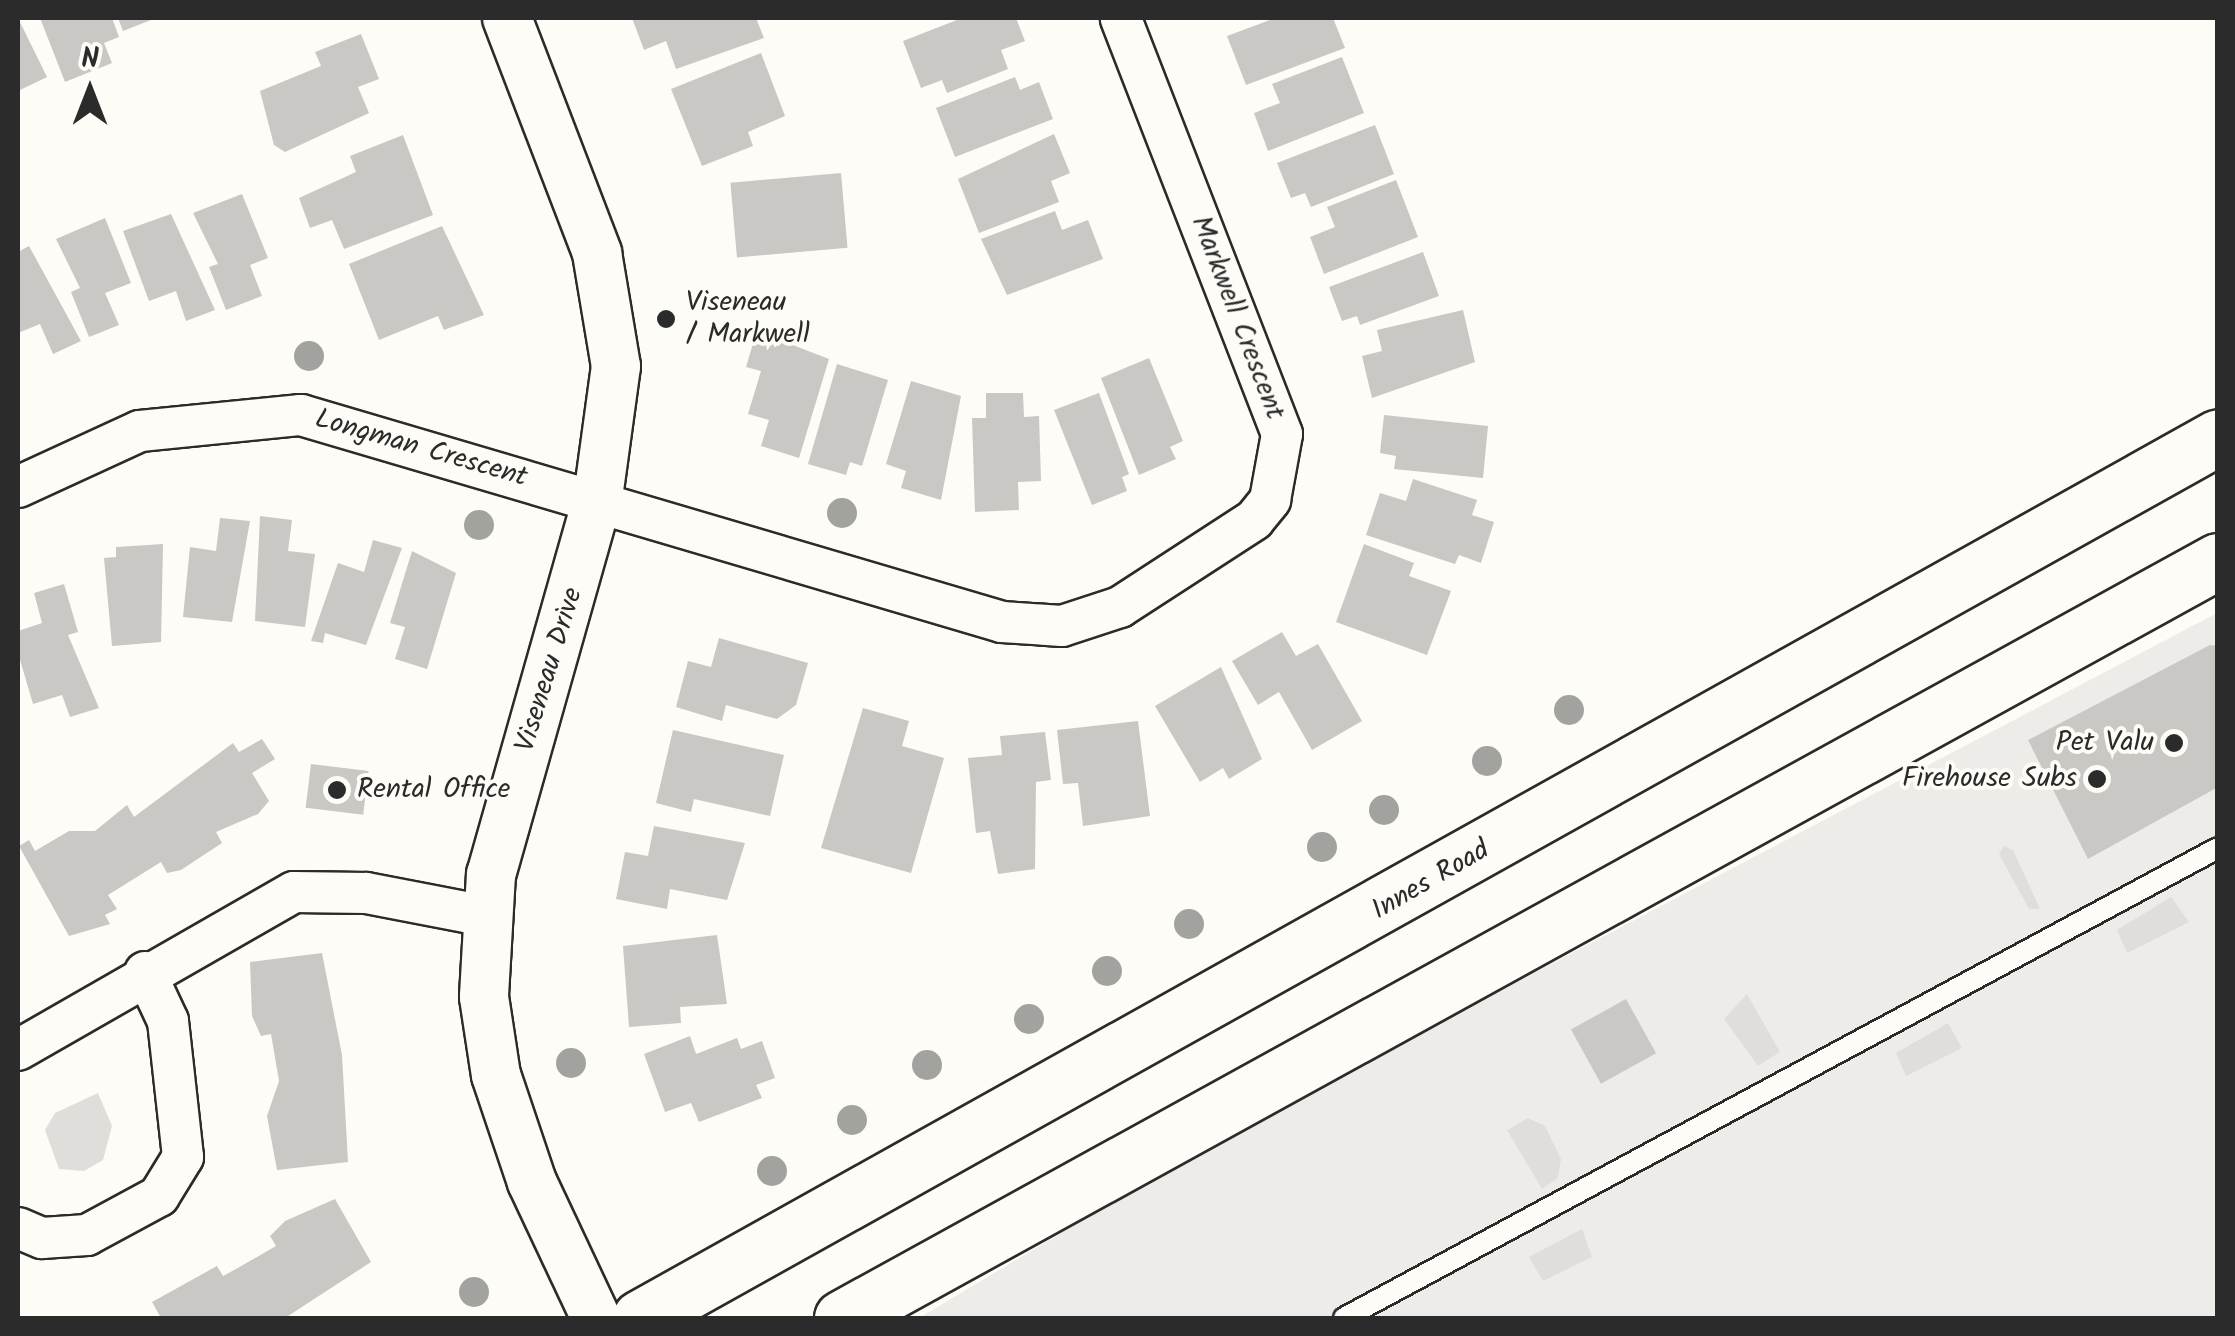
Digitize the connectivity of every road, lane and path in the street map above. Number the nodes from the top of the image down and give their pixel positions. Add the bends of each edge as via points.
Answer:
1 (507, 18) edge
2 (1121, 18) edge
3 (2218, 436) edge
4 (18, 487) edge
5 (598, 497) junction
6 (2218, 561) edge
7 (2218, 848) edge
8 (485, 916) junction
9 (145, 972) junction
10 (18, 1050) edge
11 (18, 1228) edge
12 (596, 1318) edge
13 (640, 1318) edge
14 (842, 1318) edge
15 (1344, 1318) edge

1 - 5 street, Viseneau Drive via 608,299 616,366
2 - 5 street, Markwell Crescent via 1282,434 1270,500 1233,540 1120,607 1032,627
3 - 13 main road, Innes Road
4 - 5 street, Longman Crescent via 140,431 255,413 348,423
5 - 8 street, Viseneau Drive
6 - 14 main road
7 - 15 lane
8 - 9 street via 366,894 294,892
8 - 12 street, Viseneau Drive via 496,1075 532,1182
9 - 10 street
9 - 11 street via 168,1021 183,1157 159,1196 86,1235 42,1238

